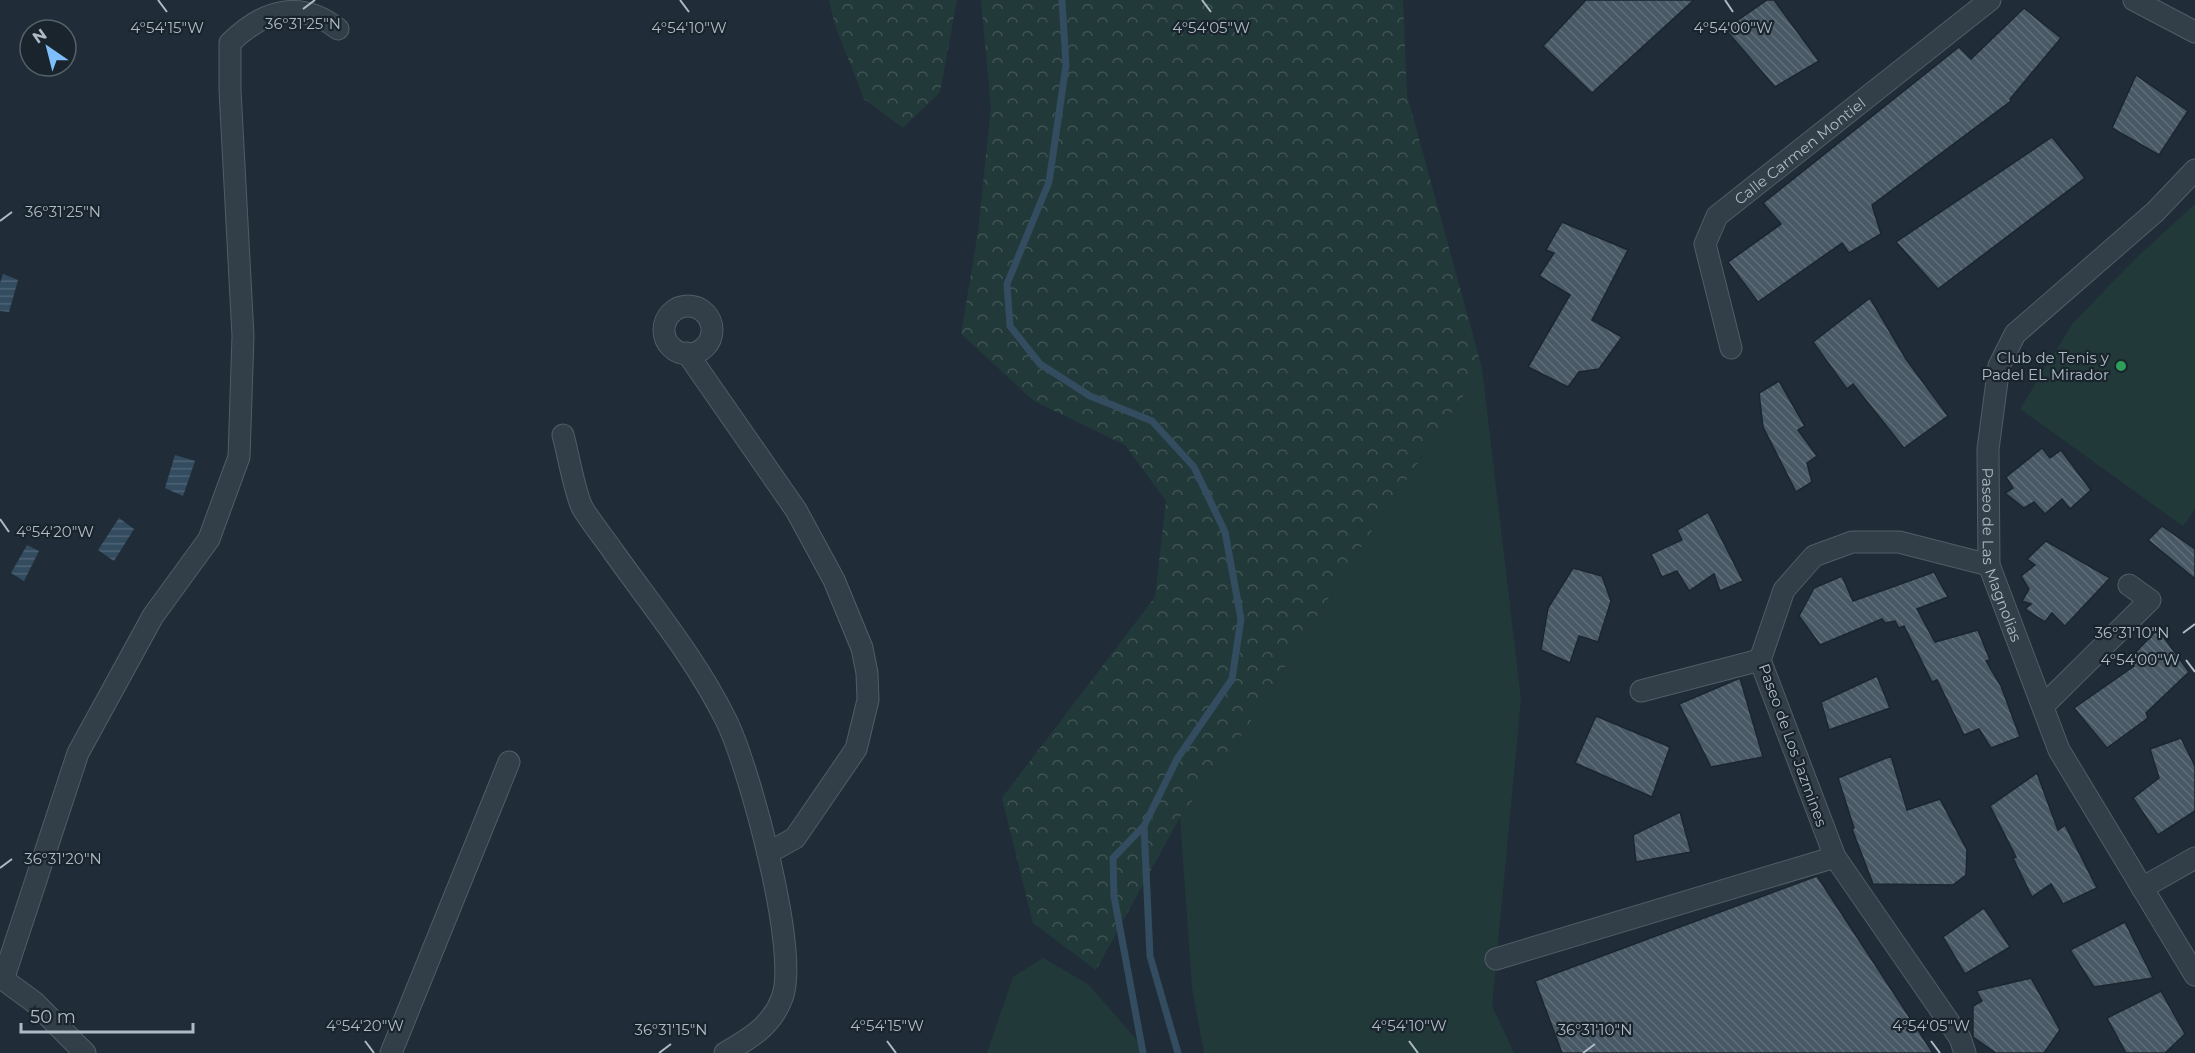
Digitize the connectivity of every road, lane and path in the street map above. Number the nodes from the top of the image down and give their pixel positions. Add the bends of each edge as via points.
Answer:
1 (1990, 0) edge
2 (2134, 0) edge
3 (338, 29) dead end
4 (2195, 32) edge
5 (2195, 170) edge
6 (1731, 348) dead end
7 (687, 353) dead end
8 (564, 435) dead end
9 (1989, 565) junction
10 (2129, 585) dead end
11 (1760, 660) junction
12 (1641, 692) dead end
13 (2043, 706) junction
14 (509, 762) dead end
15 (768, 853) junction
16 (1835, 857) junction
17 (2195, 858) edge
18 (2142, 888) junction
19 (1496, 959) dead end
20 (2195, 975) edge
21 (2, 979) edge
22 (85, 1053) edge
23 (391, 1053) edge
24 (725, 1053) edge
25 (1965, 1053) edge

1 - 6 street, Calle Carmen Montiel via 1717,216 1705,243
2 - 4 street
3 - 21 street via 326,13 302,2 276,7 254,19 230,43 243,336 239,457 209,539 153,616 78,753
5 - 9 street, Paseo de Las Magnolias via 2155,212 2015,334 1999,366 1988,449
7 - 15 street via 796,510 834,580 862,648 867,673 868,700 856,749 795,838
8 - 15 street via 582,507 693,665 727,721
9 - 11 street, Paseo de Los Jazmines via 1899,542 1852,542 1814,556 1784,590
9 - 13 street, Paseo de Las Magnolias
10 - 13 street via 2150,600
11 - 12 street
11 - 16 street, Paseo de Los Jazmines
13 - 18 street, Paseo de Las Magnolias via 2059,750
14 - 23 street
15 - 24 street via 786,958 783,997 768,1023
16 - 19 street
16 - 25 street, Paseo de Los Jazmines via 1960,1038
17 - 18 street
18 - 20 street, Paseo de Las Magnolias
21 - 22 street via 34,1002

